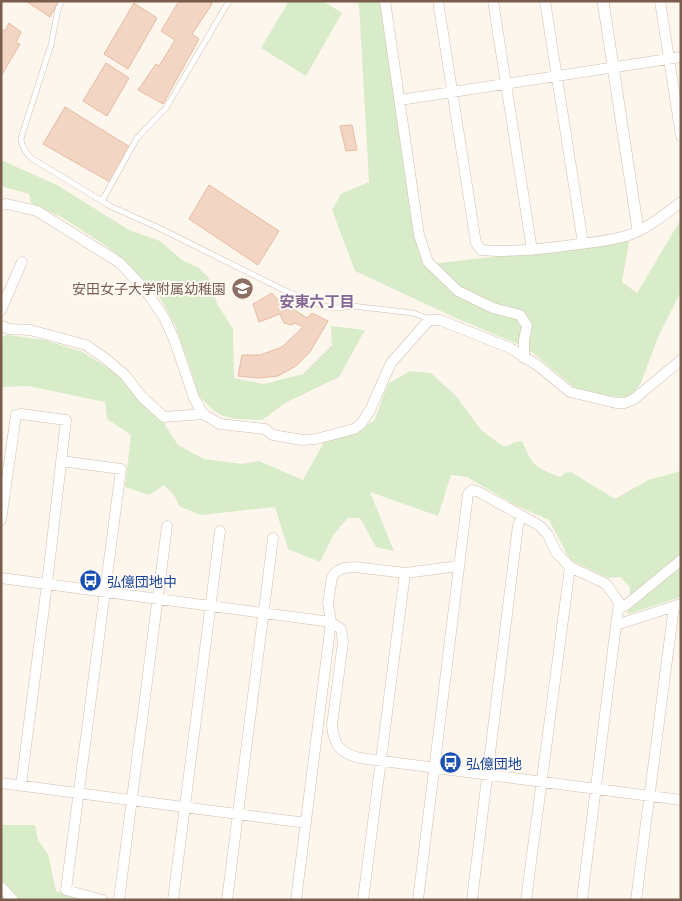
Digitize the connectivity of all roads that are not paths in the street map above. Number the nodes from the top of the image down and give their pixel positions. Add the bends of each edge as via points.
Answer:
1 (62, 1) edge
2 (229, 1) edge
3 (385, 1) edge
4 (438, 1) edge
5 (493, 1) edge
6 (546, 1) edge
7 (603, 1) edge
8 (660, 1) edge
9 (681, 57) edge
10 (669, 59) junction
11 (614, 68) junction
12 (557, 76) junction
13 (506, 84) junction
14 (453, 93) junction
15 (400, 100) junction
16 (681, 136) edge
17 (102, 201) junction
18 (681, 202) edge
19 (1, 205) edge
20 (638, 230) junction
21 (583, 243) junction
22 (532, 250) junction
23 (22, 262) dead end
24 (1, 310) edge
25 (429, 320) junction
26 (1, 326) edge
27 (524, 358) junction
28 (681, 360) edge
29 (203, 414) junction
30 (61, 461) junction
31 (4, 468) edge
32 (522, 516) junction
33 (1, 520) edge
34 (167, 526) dead end
35 (220, 531) dead end
36 (273, 538) dead end
37 (681, 560) edge
38 (459, 566) junction
39 (570, 567) junction
40 (405, 573) junction
41 (1, 578) edge
42 (47, 584) junction
43 (105, 592) junction
44 (158, 599) junction
45 (677, 605) edge
46 (212, 606) junction
47 (618, 608) junction
48 (263, 613) junction
49 (331, 622) junction
50 (616, 625) junction
51 (381, 761) junction
52 (435, 768) junction
53 (488, 775) junction
54 (1, 782) edge
55 (542, 782) junction
56 (21, 785) junction
57 (595, 789) junction
58 (80, 793) junction
59 (648, 796) junction
60 (132, 800) junction
61 (681, 800) edge
62 (185, 807) junction
63 (238, 814) junction
64 (306, 822) junction
65 (1, 887) edge
66 (13, 900) edge
67 (102, 900) edge
68 (119, 900) edge
69 (173, 900) edge
70 (227, 900) edge
71 (296, 900) edge
72 (364, 900) edge
73 (418, 900) edge
74 (472, 900) edge
75 (526, 900) edge
76 (582, 900) edge
77 (636, 900) edge

1 - 17 lane via 21,144 31,158
2 - 17 lane via 166,108 137,138
3 - 15 street
4 - 14 street
5 - 13 street
6 - 12 street
7 - 11 street
8 - 10 street
9 - 10 street
10 - 11 street
10 - 16 street
11 - 12 street
11 - 20 street
12 - 13 street
12 - 21 street
13 - 14 street
13 - 22 street
14 - 15 street
14 - 22 street via 476,243 481,250
15 - 27 street via 419,235 428,262 458,291 493,308 520,316 526,326
17 - 25 lane via 323,306 352,306 413,314
18 - 20 street
19 - 29 street via 21,207 46,216 128,271 165,319
20 - 21 street via 629,235
21 - 22 street
23 - 24 street
25 - 27 street via 454,325 510,348
25 - 29 street via 391,363 370,410 354,429 302,440 273,435 265,429 220,424
26 - 29 street via 86,345 106,358 164,417
27 - 28 street via 570,392 616,404 634,399
30 - 31 street via 66,420 20,414 14,421
30 - 42 street
30 - 43 street via 121,469
31 - 33 street
32 - 38 street via 472,490 468,494
32 - 39 street via 540,526
32 - 53 street via 518,525
34 - 44 street
35 - 46 street
36 - 48 street
37 - 47 street via 625,606
38 - 40 street
38 - 52 street
39 - 47 street via 606,584 620,602
39 - 55 street
40 - 49 street via 355,567 337,571 332,577 328,604
40 - 51 street
41 - 42 street
42 - 43 street
42 - 56 street
43 - 44 street
43 - 58 street
44 - 46 street
44 - 60 street
45 - 50 street
45 - 59 street
46 - 48 street
46 - 62 street
47 - 50 street
48 - 49 street
48 - 63 street
49 - 51 street via 341,629 343,642 333,737 347,755
49 - 64 street
50 - 57 street
51 - 52 street
51 - 72 street
52 - 53 street
52 - 73 street
53 - 55 street
53 - 74 street
54 - 56 street
55 - 57 street
55 - 75 street
56 - 58 street
57 - 59 street
57 - 76 street
58 - 60 street
58 - 67 street via 66,890
59 - 61 street
59 - 77 street
60 - 62 street
60 - 68 street
62 - 63 street
62 - 69 street
63 - 64 street
63 - 70 street
64 - 71 street
65 - 66 street

